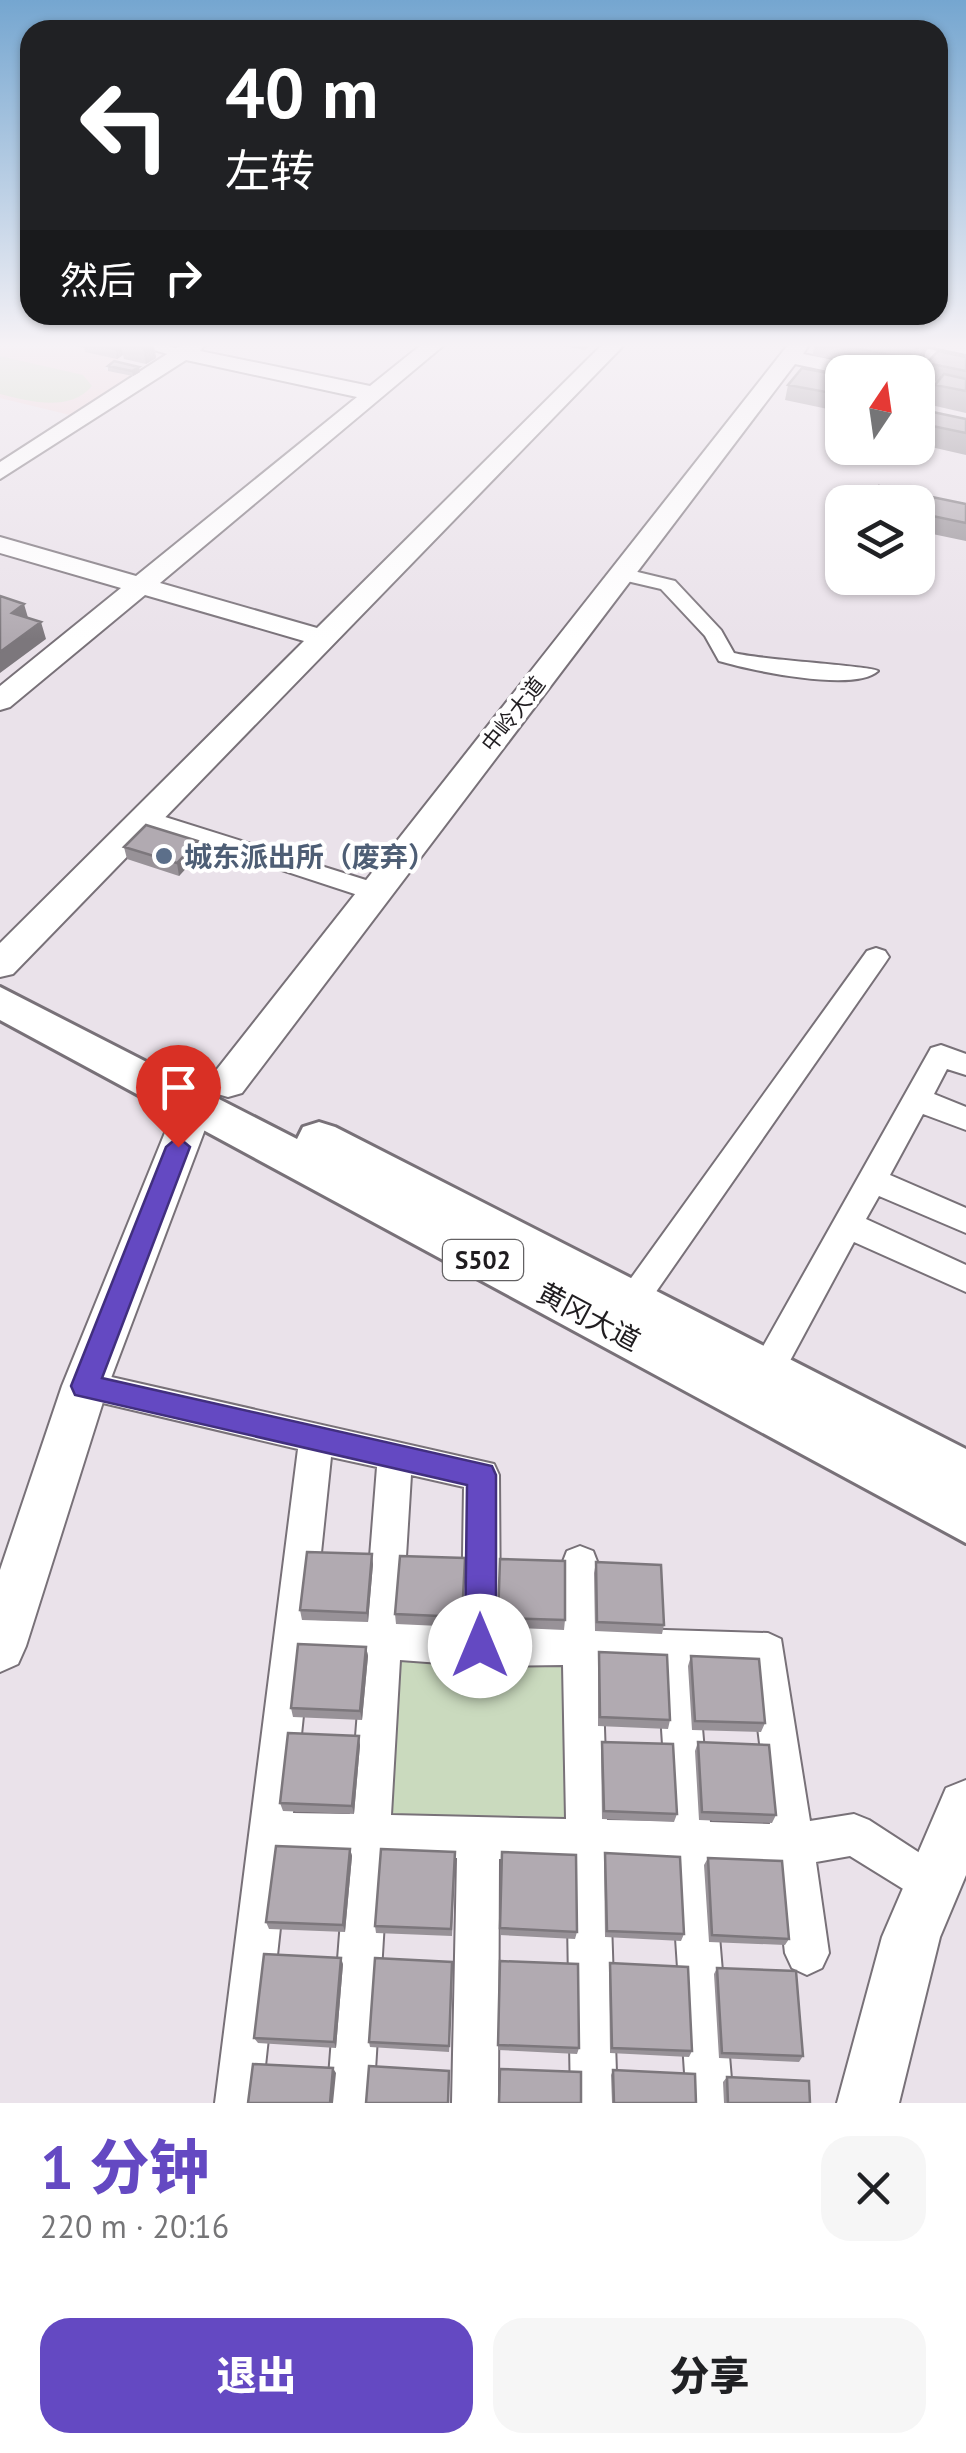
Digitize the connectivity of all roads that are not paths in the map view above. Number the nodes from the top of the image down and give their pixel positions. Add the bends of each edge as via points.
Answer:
1 (44, 443) edge
2 (315, 443) edge
3 (515, 443) edge
4 (717, 443) edge
5 (720, 443) edge
6 (0, 472) edge
7 (0, 545) edge
8 (622, 574) junction
9 (142, 586) junction
10 (319, 637) junction
11 (868, 671) dead end
12 (0, 701) edge
13 (146, 818) junction
14 (368, 889) junction
15 (876, 957) dead end
16 (0, 965) edge
17 (1, 974) edge
18 (0, 1002) edge
19 (966, 1065) edge
20 (916, 1099) junction
21 (966, 1120) edge
22 (872, 1180) junction
23 (966, 1221) edge
24 (846, 1224) junction
25 (966, 1279) edge
26 (640, 1290) dead end
27 (773, 1360) dead end
28 (85, 1386) junction
29 (316, 1438) junction
30 (395, 1457) junction
31 (965, 1465) edge
32 (966, 1517) edge
33 (580, 1564) dead end
34 (291, 1638) junction
35 (381, 1643) junction
36 (0, 1646) edge
37 (480, 1646) junction
38 (582, 1648) junction
39 (676, 1649) junction
40 (966, 1808) edge
41 (269, 1833) junction
42 (369, 1837) junction
43 (478, 1839) junction
44 (588, 1841) junction
45 (688, 1844) junction
46 (791, 1844) junction
47 (934, 1886) junction
48 (807, 1952) dead end
49 (238, 2103) edge
50 (350, 2103) edge
51 (475, 2103) edge
52 (594, 2103) edge
53 (710, 2103) edge
54 (868, 2103) edge

1 - 6 main road
2 - 9 main road
3 - 10 main road
4 - 14 main road, 中岭大道
5 - 8 main road, 中岭大道
7 - 9 main road
8 - 11 street via 668,585 714,634 726,657 813,673
8 - 14 main road, 中岭大道
9 - 10 main road
9 - 12 main road
10 - 13 main road
13 - 14 street
13 - 16 main road
14 - 28 main road, 中岭大道 via 209,1088
15 - 26 street
17 - 31 main road, 黄冈大道 / S502
18 - 32 main road, 黄冈大道 / S502
19 - 20 street via 941,1055
20 - 21 street
20 - 22 street
22 - 23 street
22 - 24 street
24 - 25 street
24 - 27 street
28 - 29 street
28 - 36 main road, 中岭大道
29 - 30 street
29 - 34 street
30 - 35 street
30 - 37 street via 482,1475
33 - 38 street
34 - 35 street
34 - 41 street
35 - 37 street
35 - 42 street
37 - 38 street
38 - 39 street
38 - 44 street
39 - 45 street
39 - 46 street via 768,1652
40 - 47 main road
41 - 42 street
41 - 49 street
42 - 43 street
42 - 50 street
43 - 44 street
43 - 51 street
44 - 45 street
44 - 52 street
45 - 46 street
45 - 53 street
46 - 47 street via 854,1835
46 - 48 street
47 - 54 main road via 910,1937

